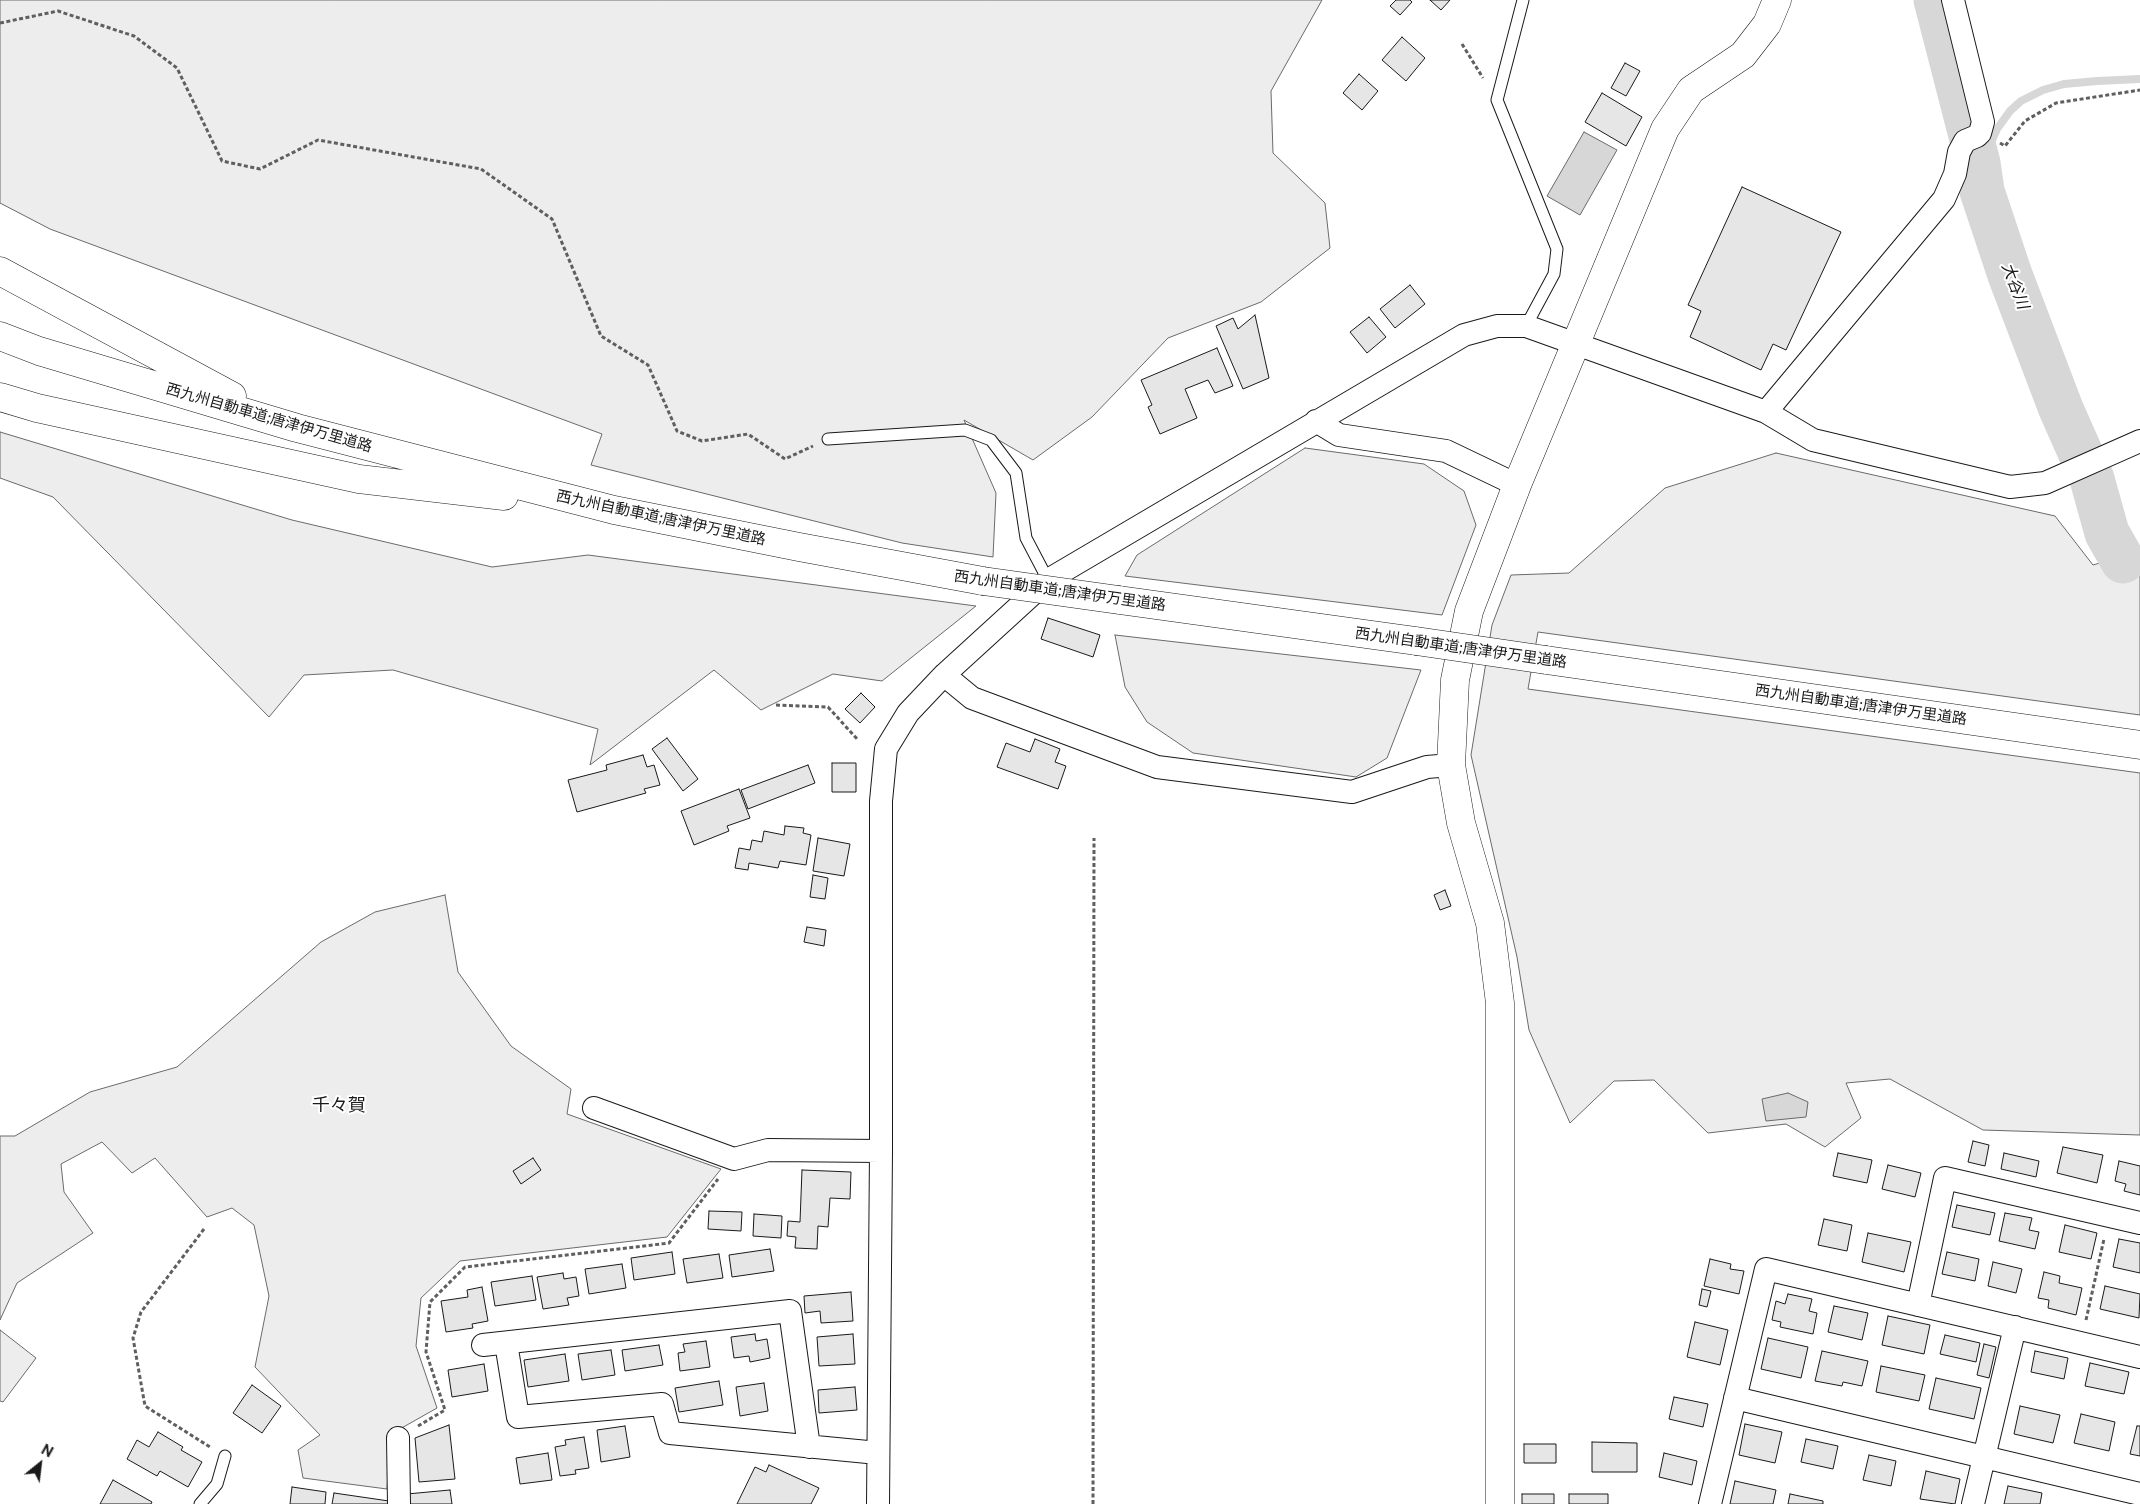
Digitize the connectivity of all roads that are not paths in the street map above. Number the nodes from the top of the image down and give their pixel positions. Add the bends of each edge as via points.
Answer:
1 (1523, 0) edge
2 (1777, 0) edge
3 (1953, 0) edge
4 (0, 271) edge
5 (1526, 326) junction
6 (0, 336) edge
7 (1576, 344) junction
8 (0, 397) edge
9 (1766, 412) junction
10 (1316, 422) junction
11 (297, 428) junction
12 (828, 439) road end
13 (2140, 441) edge
14 (1517, 485) junction
15 (614, 510) junction
16 (1048, 580) junction
17 (944, 675) junction
18 (2140, 745) edge
19 (1451, 765) junction
20 (594, 1108) dead end
21 (881, 1151) junction
22 (2140, 1223) edge
23 (1918, 1304) junction
24 (2015, 1327) junction
25 (506, 1343) junction
26 (483, 1345) dead end
27 (2140, 1357) edge
28 (1735, 1398) junction
29 (398, 1438) road end
30 (809, 1447) junction
31 (878, 1454) junction
32 (225, 1456) road end
33 (1984, 1457) junction
34 (2140, 1494) edge
35 (200, 1504) edge
36 (399, 1504) edge
37 (878, 1504) edge
38 (1500, 1504) edge
39 (1710, 1504) edge
40 (1973, 1504) edge

1 - 5 lane via 1497,100 1557,249 1554,274
2 - 7 main road via 1767,24 1743,54 1691,90 1665,129
3 - 9 street via 1983,122 1959,152 1955,174 1944,199
4 - 11 main road via 169,364
5 - 7 street
5 - 10 street via 1497,326 1464,335
6 - 11 main road, 西九州自動車道;唐津伊万里道路 via 39,351
7 - 9 street
7 - 14 main road
8 - 15 main road via 37,408 359,478
9 - 13 street via 1813,440 2010,487 2045,484
10 - 14 street via 1339,435 1446,451
10 - 16 street
11 - 15 main road, 西九州自動車道;唐津伊万里道路
12 - 16 lane via 965,430 991,440 1016,473 1026,538
14 - 19 main road via 1469,611 1455,680
15 - 18 main road, 西九州自動車道;唐津伊万里道路, bridge via 983,581
16 - 17 street
17 - 19 street via 972,698 1157,767 1352,792 1427,767
17 - 21 street via 908,713 886,749 881,801
19 - 38 main road via 1461,823 1490,923 1500,1003
20 - 21 street via 734,1159 768,1150
21 - 31 street
22 - 23 street via 1945,1178
23 - 24 street
23 - 28 street via 1766,1269
24 - 27 street
24 - 33 street
25 - 26 street
25 - 30 street via 518,1417 662,1404 670,1433
25 - 30 street via 790,1311
28 - 33 street
28 - 39 street
29 - 36 street
30 - 31 street
31 - 37 street
32 - 35 lane via 217,1484
33 - 34 street
33 - 40 street

